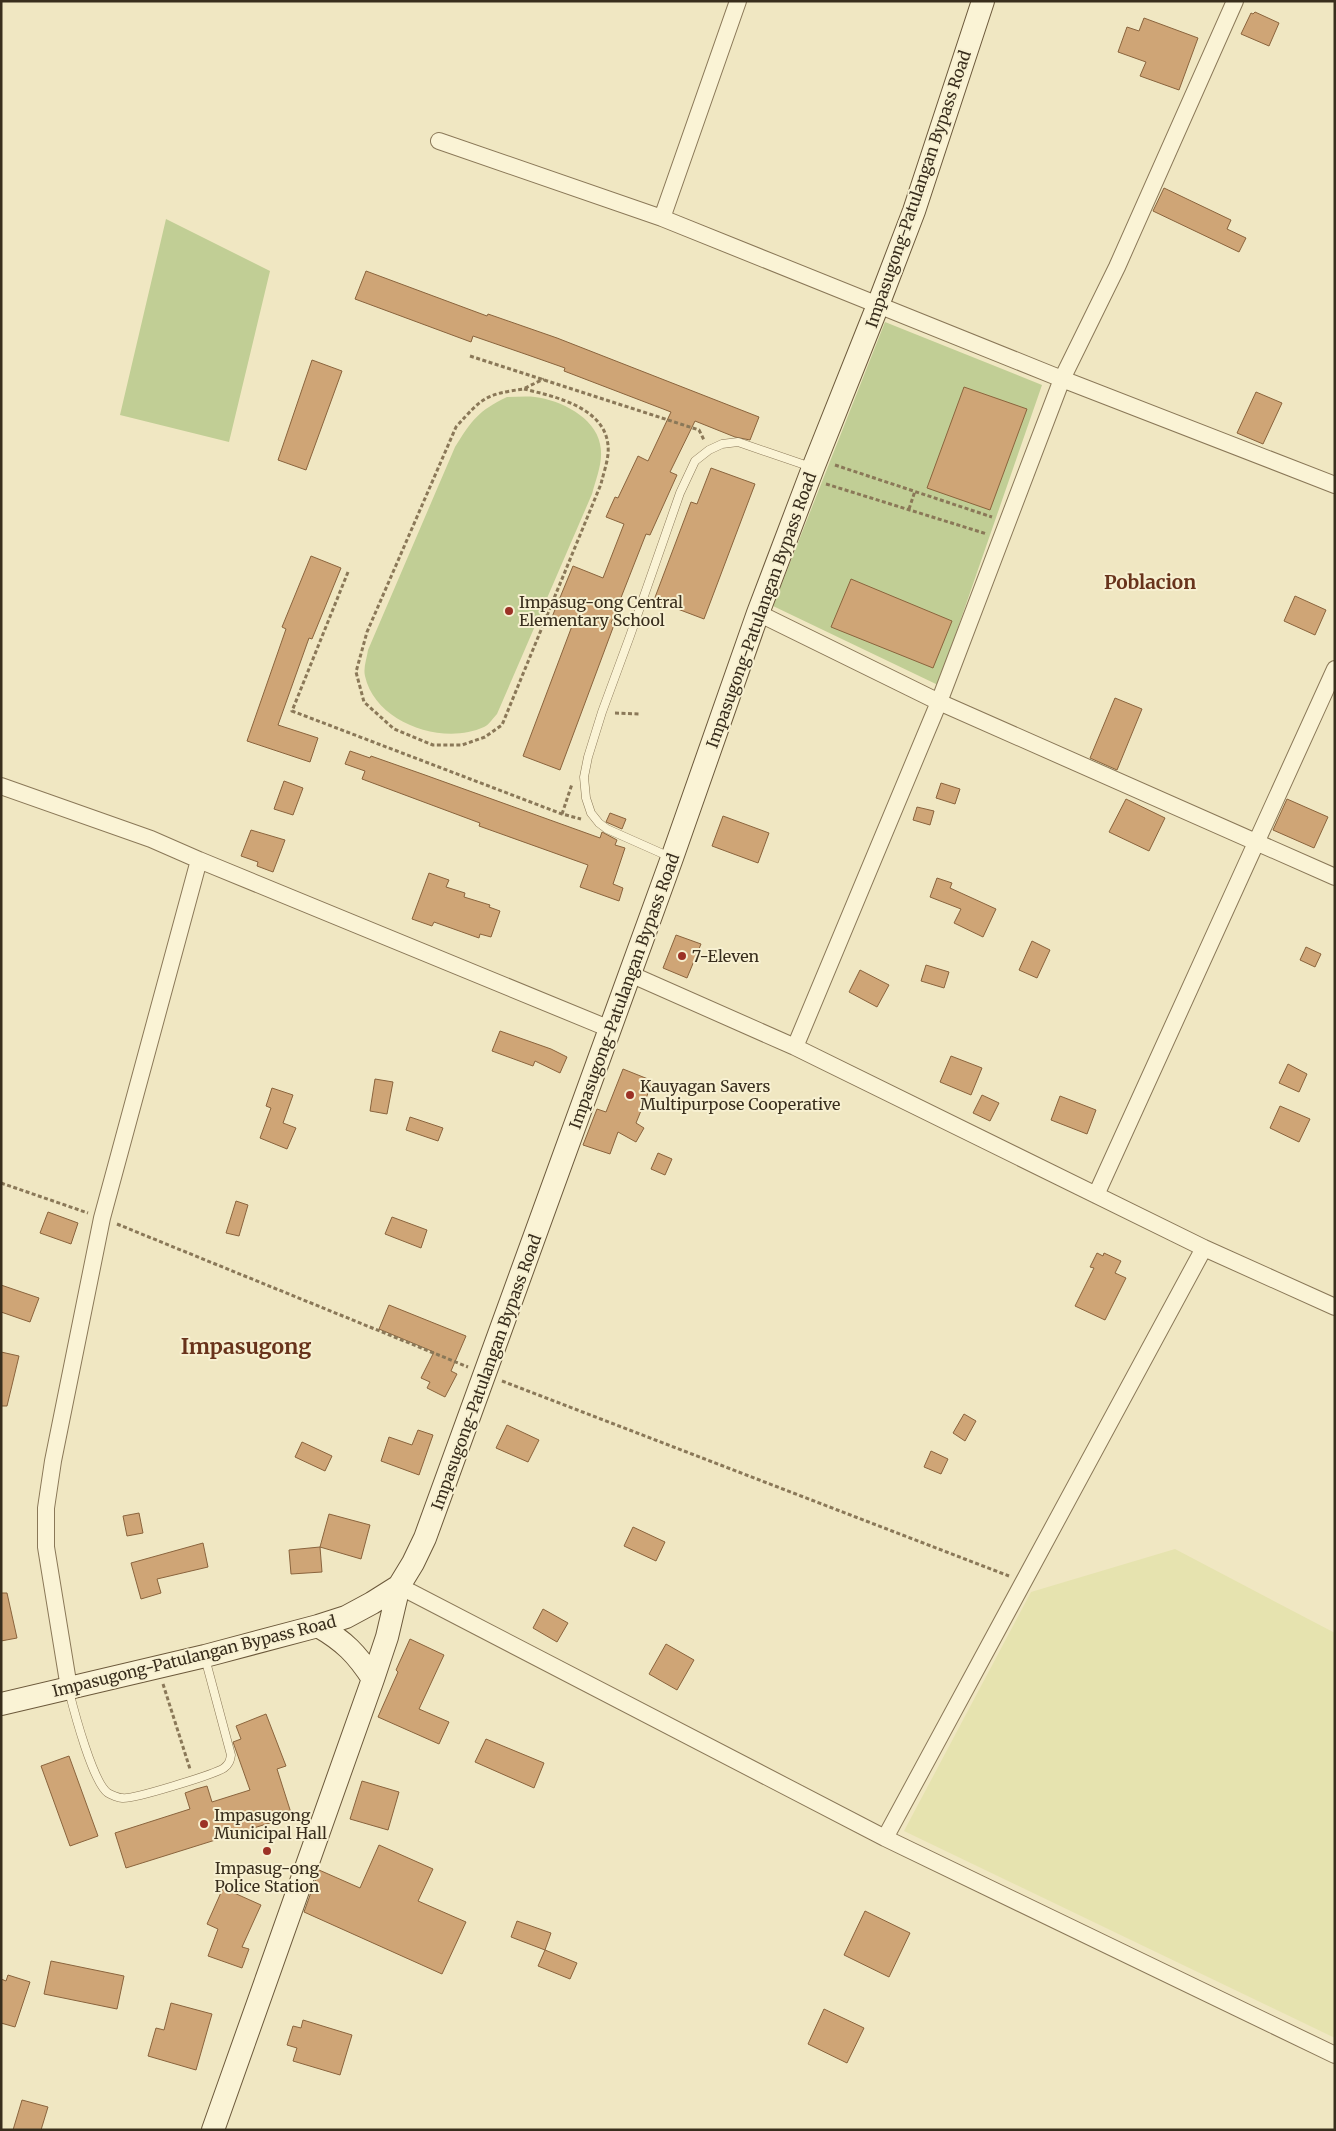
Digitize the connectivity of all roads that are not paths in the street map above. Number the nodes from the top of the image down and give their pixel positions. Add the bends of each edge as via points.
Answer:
1 (738, 1) edge
2 (983, 1) edge
3 (1235, 1) edge
4 (439, 141) dead end
5 (662, 218) junction
6 (878, 305) junction
7 (1062, 379) junction
8 (812, 468) junction
9 (1335, 485) edge
10 (758, 613) junction
11 (1335, 669) edge
12 (939, 702) junction
13 (1, 786) edge
14 (1257, 842) junction
15 (672, 858) junction
16 (199, 860) junction
17 (1335, 877) edge
18 (630, 974) junction
19 (610, 1029) junction
20 (795, 1047) junction
21 (1096, 1195) junction
22 (1204, 1248) junction
23 (1335, 1307) edge
24 (399, 1586) junction
25 (318, 1626) junction
26 (205, 1656) junction
27 (373, 1679) junction
28 (69, 1688) junction
29 (1, 1704) edge
30 (885, 1838) junction
31 (1335, 2055) edge
32 (212, 2130) edge

1 - 5 street
2 - 6 main road, Impasugong-Patulangan Bypass Road via 914,211
3 - 7 street via 1117,267
4 - 5 street
5 - 6 street
6 - 7 street
6 - 8 main road, Impasugong-Patulangan Bypass Road
7 - 9 street
7 - 12 street
8 - 10 main road, Impasugong-Patulangan Bypass Road
8 - 15 lane via 738,442 722,444 695,461 680,494 602,712 584,777 586,798 599,823
10 - 12 street
10 - 15 main road, Impasugong-Patulangan Bypass Road
11 - 14 street
12 - 14 street
12 - 20 street
13 - 16 street via 151,839
14 - 17 street
14 - 21 street
15 - 18 main road, Impasugong-Patulangan Bypass Road
16 - 19 street
16 - 28 street via 102,1218 53,1461 46,1508 46,1547
18 - 19 main road, Impasugong-Patulangan Bypass Road
18 - 20 street
19 - 24 main road, Impasugong-Patulangan Bypass Road via 425,1538
20 - 21 street
21 - 22 street
22 - 23 street
22 - 30 street
24 - 25 main road, Impasugong-Patulangan Bypass Road via 346,1617
24 - 27 main road
24 - 30 street
25 - 26 main road, Impasugong-Patulangan Bypass Road
25 - 27 main road via 352,1650
26 - 28 main road, Impasugong-Patulangan Bypass Road
26 - 28 lane via 231,1755 229,1764 193,1780 124,1799 108,1793 98,1780
27 - 32 main road
28 - 29 main road, Impasugong-Patulangan Bypass Road
30 - 31 street

